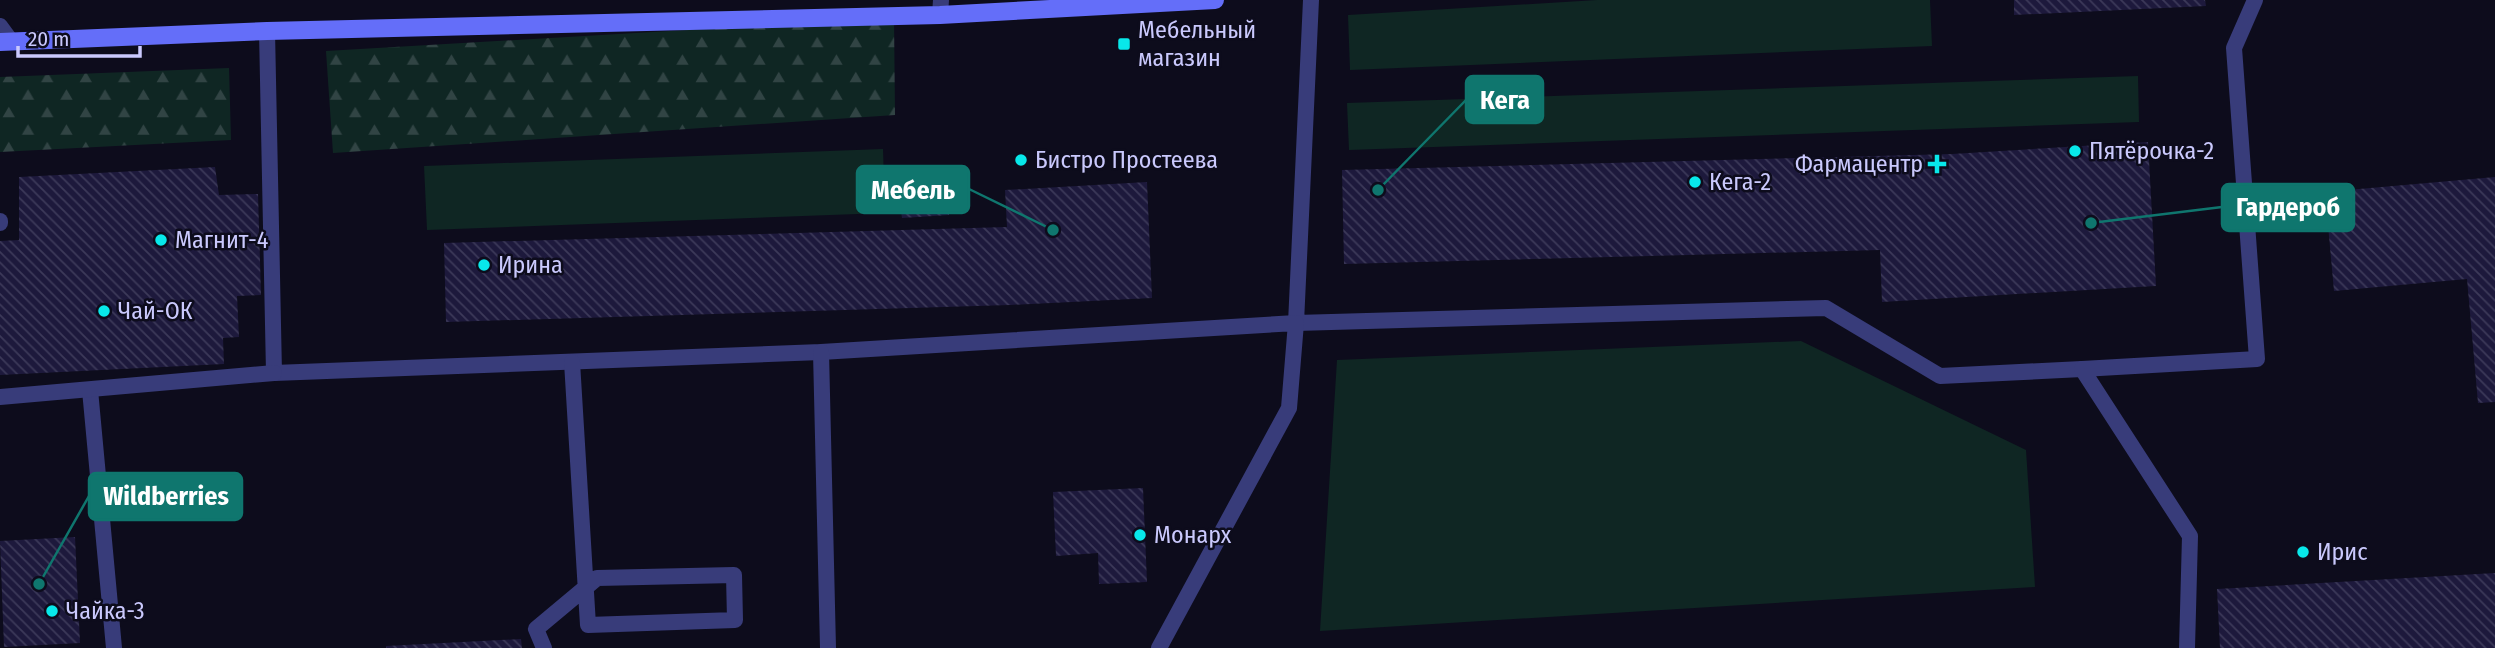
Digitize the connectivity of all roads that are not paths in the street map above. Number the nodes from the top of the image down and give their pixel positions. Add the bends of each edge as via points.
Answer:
1 (1215, 0) edge
2 (1311, 0) edge
3 (2255, 0) edge
4 (941, 7) edge
5 (0, 26) edge
6 (267, 31) junction
7 (6, 41) edge
8 (1296, 323) junction
9 (821, 352) junction
10 (572, 362) junction
11 (2082, 369) junction
12 (274, 373) junction
13 (90, 390) junction
14 (0, 397) edge
15 (585, 588) junction
16 (114, 648) edge
17 (544, 648) edge
18 (828, 648) edge
19 (1159, 648) edge
20 (2187, 648) edge

1 - 4 street
2 - 8 lane
3 - 11 lane via 2234,48 2257,359
4 - 6 street
5 - 7 lane
6 - 7 street
6 - 12 lane
8 - 9 lane
8 - 11 lane via 1826,308 1940,376
8 - 19 lane via 1289,408
9 - 10 lane
9 - 18 lane
10 - 12 lane
10 - 15 lane
11 - 20 lane via 2190,536
12 - 13 lane
13 - 14 lane
13 - 16 lane
15 - 15 lane via 597,578 734,575 735,620 588,625
15 - 17 lane via 536,629

